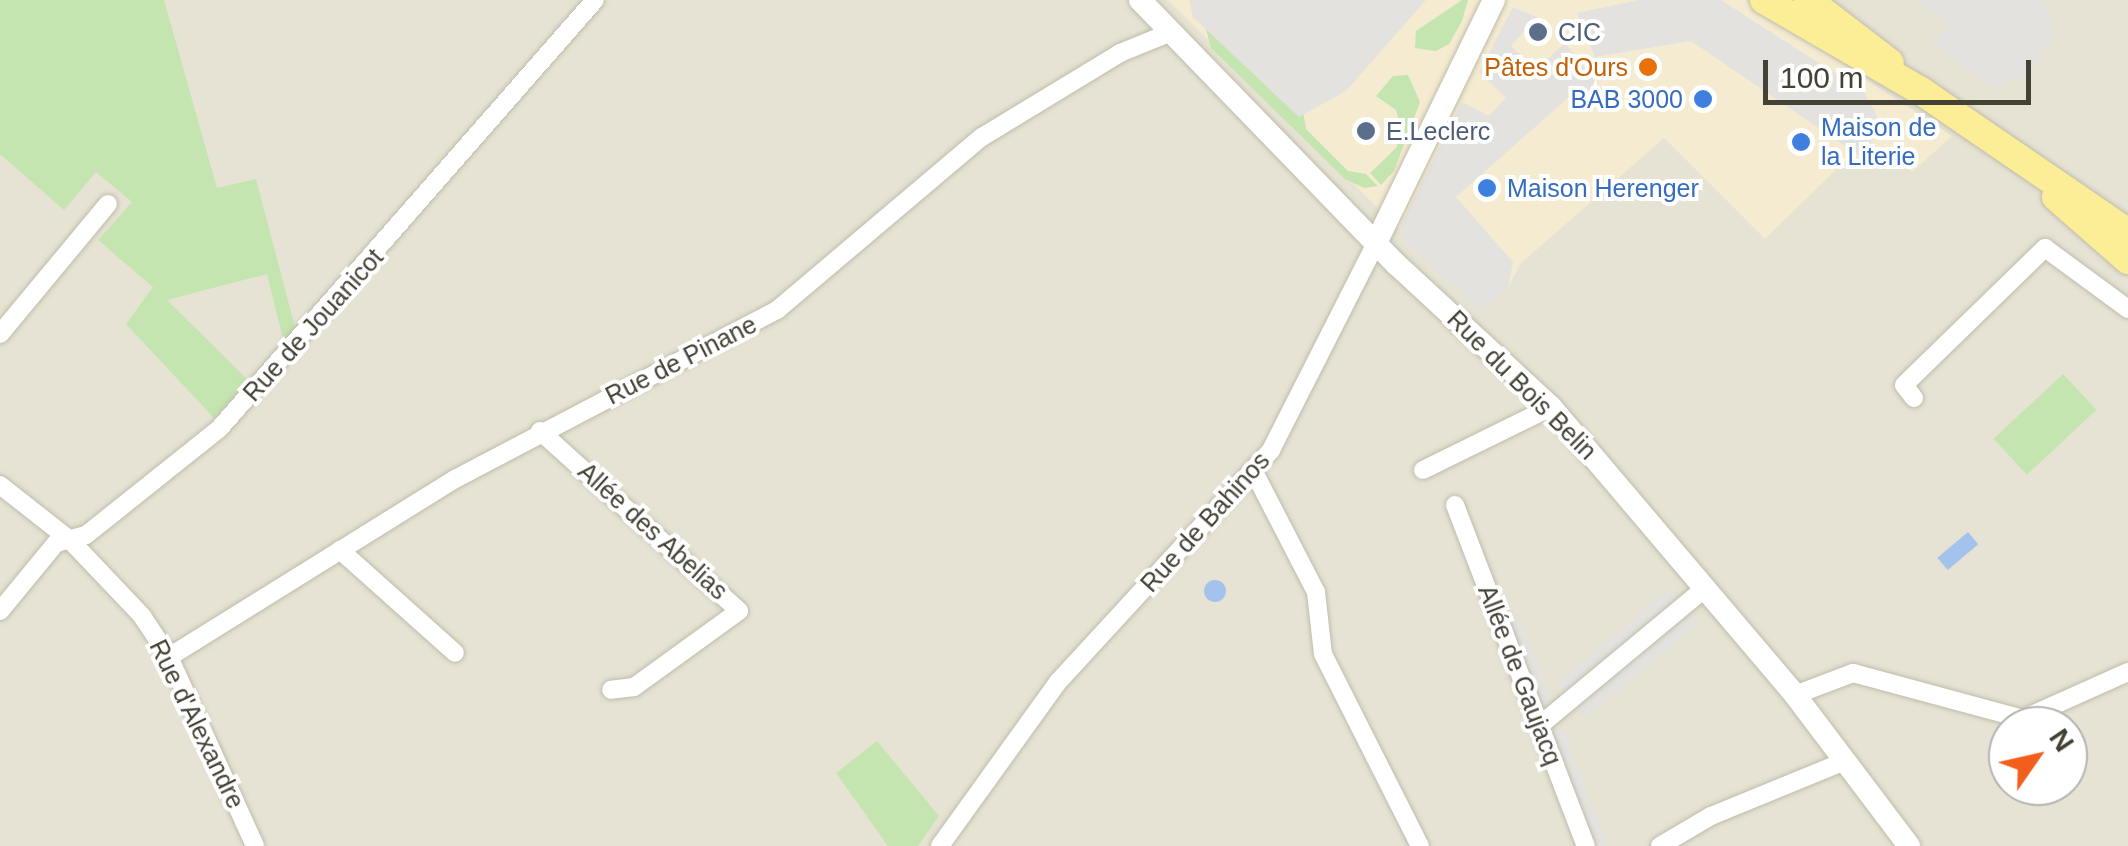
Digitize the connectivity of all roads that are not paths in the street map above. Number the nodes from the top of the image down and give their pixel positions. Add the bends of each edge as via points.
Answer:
1 (594, 0) edge
2 (1140, 0) edge
3 (1494, 0) edge
4 (1764, 0) edge
5 (1808, 0) edge
6 (1169, 33) junction
7 (1921, 91) junction
8 (2025, 162) junction
9 (108, 204) dead end
10 (2128, 233) edge
11 (1376, 242) junction
12 (2128, 260) edge
13 (2128, 308) edge
14 (0, 334) edge
15 (1914, 398) dead end
16 (1551, 407) junction
17 (540, 431) junction
18 (1423, 470) dead end
19 (1254, 472) junction
20 (0, 485) edge
21 (1454, 504) dead end
22 (70, 540) junction
23 (340, 550) junction
24 (1705, 588) junction
25 (0, 611) edge
26 (456, 653) dead end
27 (168, 657) junction
28 (2128, 672) edge
29 (611, 690) dead end
30 (1794, 695) junction
31 (1540, 726) junction
32 (1846, 760) junction
33 (256, 846) edge
34 (940, 846) edge
35 (1420, 846) edge
36 (1586, 846) edge
37 (1660, 846) edge
38 (1909, 846) edge

1 - 22 street, Rue de Jouanicot via 219,429 86,535
2 - 6 street, Rue du Bois Belin
3 - 11 street, Rue de Bahinos
4 - 7 main road
5 - 7 main road
6 - 11 street, Rue du Bois Belin
6 - 17 street, Rue de Pinane via 1120,52 982,137 776,310
7 - 8 main road
8 - 10 main road
8 - 12 main road via 2080,224
9 - 14 street
11 - 16 street, Rue du Bois Belin
11 - 19 street, Rue de Bahinos via 1304,390
13 - 15 street via 2044,248 1904,385
16 - 18 street
16 - 24 street, Rue du Bois Belin
17 - 23 street, Rue de Pinane
17 - 29 street, Allée des Abelias via 739,611 634,687
19 - 34 street, Rue de Bahinos via 1058,682
19 - 35 street via 1316,592 1323,654
20 - 22 street, Rue d'Alexandre
21 - 31 street, Allée de Gaujacq
22 - 25 street, Rue de Jouanicot via 56,543
22 - 27 street, Rue d'Alexandre via 142,616
23 - 26 street
23 - 27 street, Rue de Pinane
24 - 30 street, Rue du Bois Belin
24 - 31 street
27 - 33 street, Rue d'Alexandre
28 - 30 street via 2023,719 1853,673
30 - 32 street, Rue du Bois Belin
31 - 36 street, Allée de Gaujacq
32 - 37 street via 1711,816
32 - 38 street, Rue du Bois Belin

